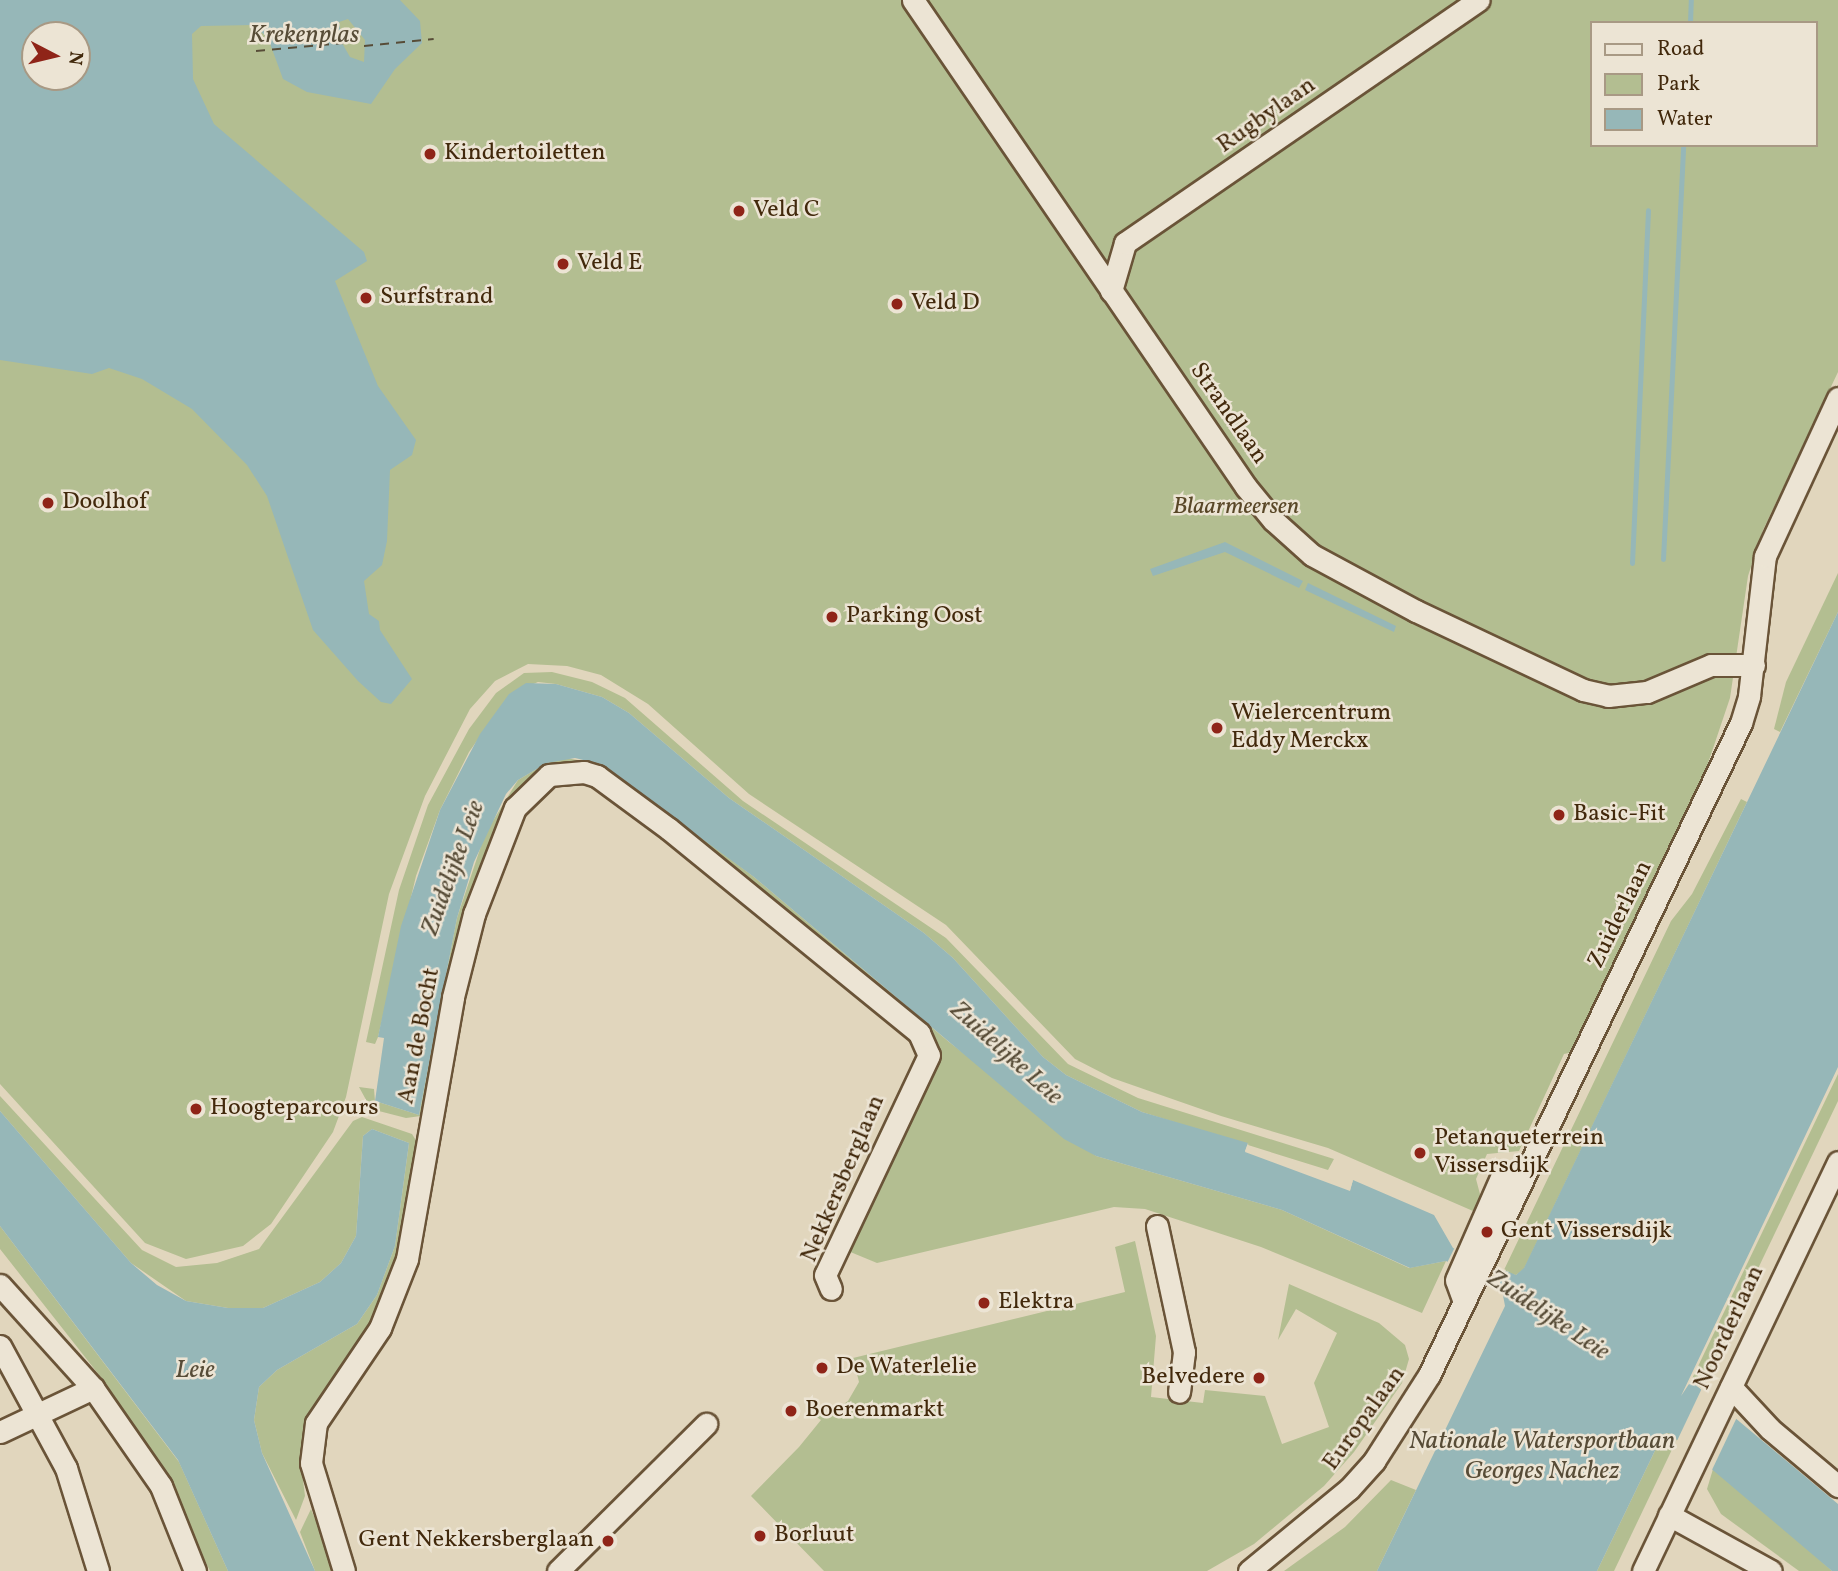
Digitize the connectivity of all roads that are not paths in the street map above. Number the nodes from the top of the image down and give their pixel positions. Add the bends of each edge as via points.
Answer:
1 (912, 0) edge
2 (1478, 0) edge
3 (1111, 291) junction
4 (1838, 398) edge
5 (1754, 665) junction
6 (912, 1090) joint
7 (1838, 1162) edge
8 (1157, 1226) dead end
9 (0, 1284) edge
10 (831, 1289) dead end
11 (1464, 1290) joint
12 (0, 1346) edge
13 (93, 1388) junction
14 (1729, 1391) junction
15 (1179, 1392) dead end
16 (39, 1411) junction
17 (706, 1424) dead end
18 (0, 1432) edge
19 (1838, 1486) edge
20 (1669, 1516) junction
21 (98, 1571) edge
22 (195, 1571) edge
23 (344, 1571) edge
24 (558, 1571) edge
25 (1249, 1571) edge
26 (1643, 1571) edge
27 (1771, 1571) edge

1 - 3 street, Strandlaan via 1071,226
2 - 3 street, Rugbylaan via 1125,243
3 - 5 street, Strandlaan via 1246,487 1293,540 1331,568 1583,690 1629,696 1711,665
4 - 5 street, Zuiderlaan via 1765,556
5 - 11 street, Zuiderlaan via 1741,723 1524,1175 1480,1248
6 - 10 street, Nekkersberglaan via 825,1275
6 - 23 street, Aan de Bocht via 929,1055 919,1033 669,829 597,776 584,772 549,775 532,786 503,833 474,914 447,1027 408,1259 380,1328 316,1423 311,1464
7 - 14 street, Noorderlaan
8 - 15 street via 1184,1352
9 - 13 street
11 - 25 street, Europalaan via 1429,1375 1374,1461 1318,1518
12 - 16 street
13 - 16 street
13 - 22 street via 161,1486
14 - 19 street
14 - 20 street, Noorderlaan
16 - 18 street
16 - 21 street via 82,1508
17 - 24 street
20 - 26 street, Noorderlaan
20 - 27 street

